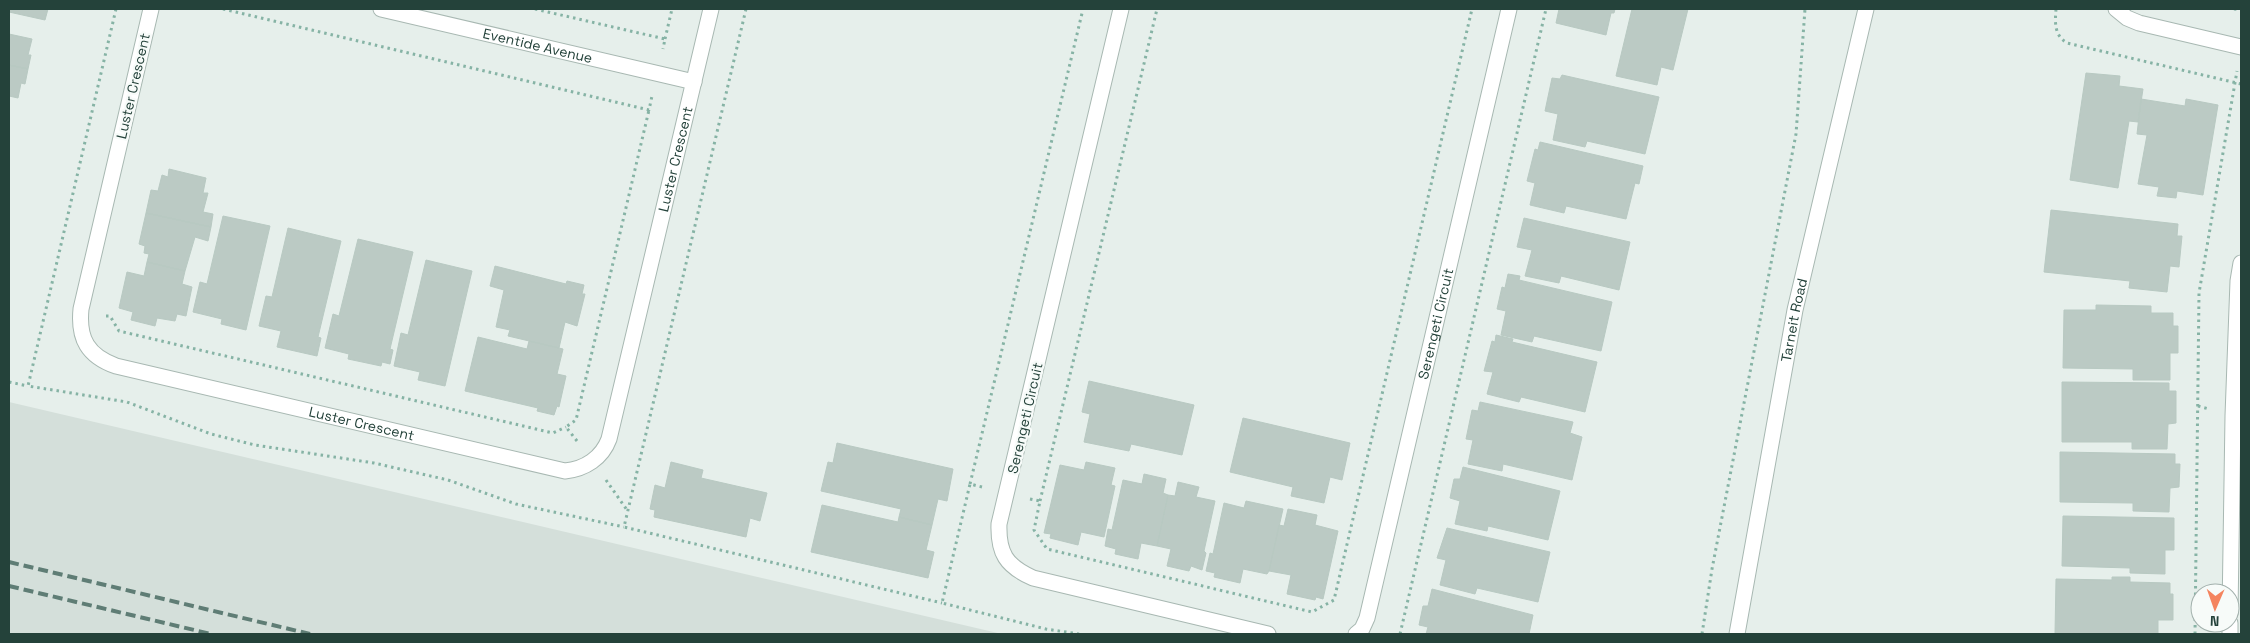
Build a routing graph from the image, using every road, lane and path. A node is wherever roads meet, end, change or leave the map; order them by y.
1 (116, 9) edge
2 (151, 9) edge
3 (381, 9) edge
4 (672, 9) edge
5 (711, 9) edge
6 (746, 9) edge
7 (1083, 9) edge
8 (1121, 9) edge
9 (1157, 9) edge
10 (1472, 9) edge
11 (1509, 9) edge
12 (1546, 9) edge
13 (1805, 9) edge
14 (1866, 9) edge
15 (2056, 9) edge
16 (2234, 9) edge
17 (2117, 10) edge
18 (2241, 10) edge
19 (665, 39) dead end
20 (2241, 47) edge
21 (694, 82) junction
22 (2235, 82) junction
23 (2241, 84) edge
24 (649, 110) dead end
25 (2241, 263) edge
26 (47, 302) junction
27 (81, 309) junction
28 (9, 382) edge
29 (28, 386) junction
30 (566, 427) junction
31 (2237, 457) edge
32 (592, 461) junction
33 (970, 484) junction
34 (1007, 493) junction
35 (1040, 501) junction
36 (628, 510) junction
37 (624, 527) junction
38 (2231, 583) edge
39 (942, 603) junction
40 (1079, 634) edge
41 (1268, 634) edge
42 (1356, 634) edge
43 (1400, 634) edge
44 (1702, 634) edge
45 (1736, 634) edge
46 (2195, 634) edge

1 - 26 path
2 - 27 street, Luster Crescent
3 - 21 street, Eventide Avenue
4 - 19 path
5 - 21 street, Luster Crescent
6 - 36 path
7 - 33 path
8 - 34 street, Serengeti Circuit
9 - 35 path
10 - 35 path
11 - 42 street, Serengeti Circuit
12 - 43 path
13 - 44 path
14 - 45 street, Tarneit Road
15 - 22 path
16 - 18 path
17 - 20 street
21 - 32 street, Luster Crescent
22 - 23 path
22 - 46 path
24 - 30 path
25 - 31 street
26 - 27 path
26 - 29 path
27 - 30 path
27 - 32 street, Luster Crescent
28 - 29 path
29 - 37 path
30 - 32 path
31 - 38 street
32 - 36 path
33 - 34 path
33 - 39 path
34 - 35 path
34 - 41 street, Serengeti Circuit
36 - 37 path
37 - 39 path
39 - 40 path

